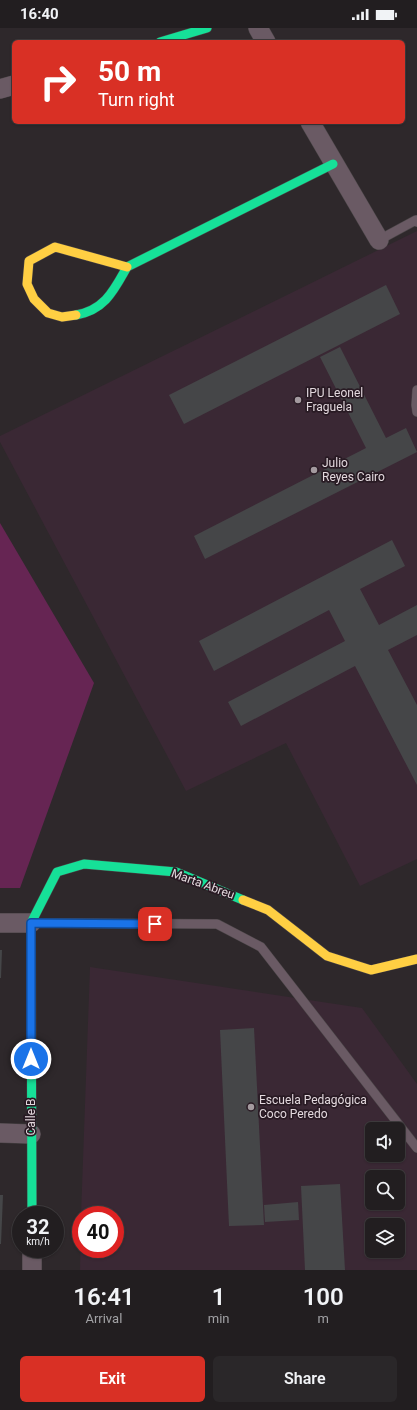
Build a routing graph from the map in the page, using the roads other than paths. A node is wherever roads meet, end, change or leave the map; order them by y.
1 (207, 28) edge
2 (258, 28) edge
3 (167, 40) edge
4 (265, 40) edge
5 (12, 86) edge
6 (0, 89) edge
7 (311, 124) edge
8 (333, 164) junction
9 (417, 222) edge
10 (379, 240) joint
11 (127, 267) junction
12 (417, 390) edge
13 (417, 412) edge
14 (0, 923) edge
15 (31, 923) junction
16 (417, 959) edge
17 (0, 1133) edge
18 (31, 1134) junction
19 (417, 1148) edge
20 (32, 1206) edge
21 (32, 1258) edge
22 (32, 1270) edge

1 - 3 street
2 - 4 street
5 - 6 street
7 - 8 street
8 - 10 street
8 - 11 street
9 - 10 lane
11 - 11 street
12 - 13 lane
14 - 15 street
15 - 16 street, Marta Abreu
15 - 18 street, Calle B
15 - 19 lane
17 - 18 street
18 - 20 street, Calle B
21 - 22 street

